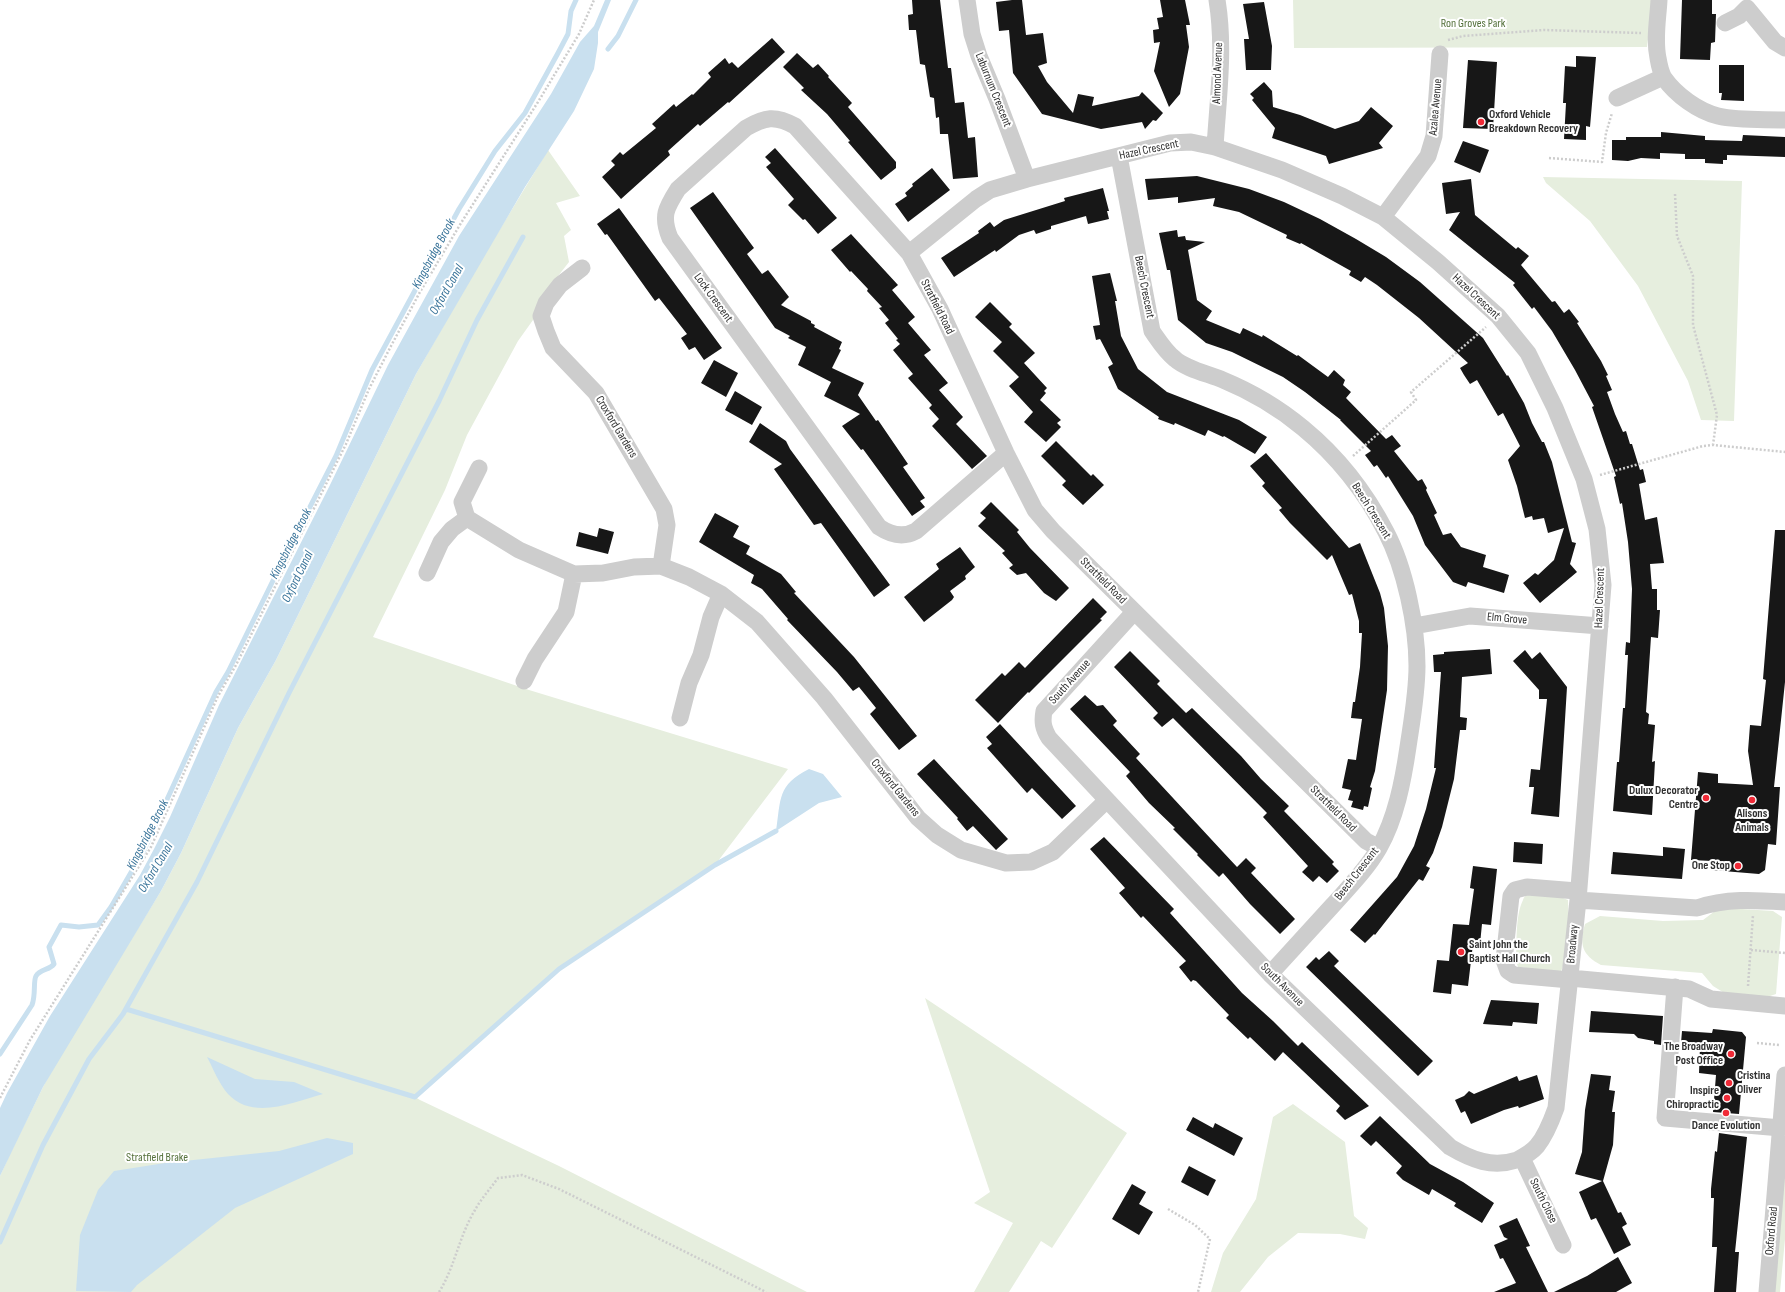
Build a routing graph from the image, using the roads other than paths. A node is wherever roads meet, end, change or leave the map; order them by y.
1 (967, 0) edge
2 (1217, 0) edge
3 (1660, 0) edge
4 (1725, 23) dead end
5 (1785, 48) edge
6 (1440, 54) road end
7 (1663, 77) junction
8 (1617, 98) road end
9 (1785, 120) edge
10 (1215, 147) junction
11 (1120, 156) junction
12 (1027, 179) junction
13 (1383, 217) junction
14 (909, 253) junction
15 (582, 268) dead end
16 (1006, 453) junction
17 (479, 468) dead end
18 (467, 518) junction
19 (661, 566) junction
20 (427, 573) dead end
21 (574, 574) junction
22 (721, 594) junction
23 (1134, 612) junction
24 (1414, 626) junction
25 (1600, 626) junction
26 (524, 681) dead end
27 (680, 718) dead end
28 (1107, 800) junction
29 (1379, 848) junction
30 (1578, 895) junction
31 (1785, 902) edge
32 (1270, 974) junction
33 (1570, 979) junction
34 (1675, 988) junction
35 (1785, 1006) edge
36 (1785, 1075) edge
37 (1781, 1128) junction
38 (1522, 1158) junction
39 (1564, 1245) dead end
40 (1767, 1292) edge

1 - 12 street, Laburnum Crescent
2 - 10 street, Almond Avenue
3 - 7 street
4 - 5 street
6 - 13 street, Azalea Avenue
7 - 8 street
7 - 9 street
10 - 11 street, Hazel Crescent
10 - 13 street, Hazel Crescent
11 - 12 street, Hazel Crescent
11 - 24 street, Beech Crescent
12 - 14 street, Hazel Crescent
13 - 25 street, Hazel Crescent
14 - 16 street, Stratfield Road
14 - 16 street, Lock Crescent
15 - 19 street, Croxford Gardens
16 - 23 street, Stratfield Road
17 - 18 street
18 - 20 street
18 - 21 street, Croxford Gardens
19 - 21 street, Croxford Gardens
19 - 22 street, Croxford Gardens
21 - 26 street
22 - 27 street
22 - 28 street, Croxford Gardens
23 - 28 street, South Avenue
23 - 29 street, Stratfield Road
24 - 25 street, Elm Grove
24 - 29 street, Beech Crescent
25 - 30 street, Hazel Crescent
28 - 32 street, South Avenue
29 - 32 street, Beech Crescent
30 - 31 street, Broadway
30 - 33 street, Broadway
30 - 33 street, Broadway
32 - 38 street, South Avenue
33 - 34 street, Broadway
33 - 38 street, South Avenue
34 - 35 street, Broadway
34 - 37 street
36 - 37 street, Oxford Road
37 - 40 street, Oxford Road
38 - 39 street, South Close

